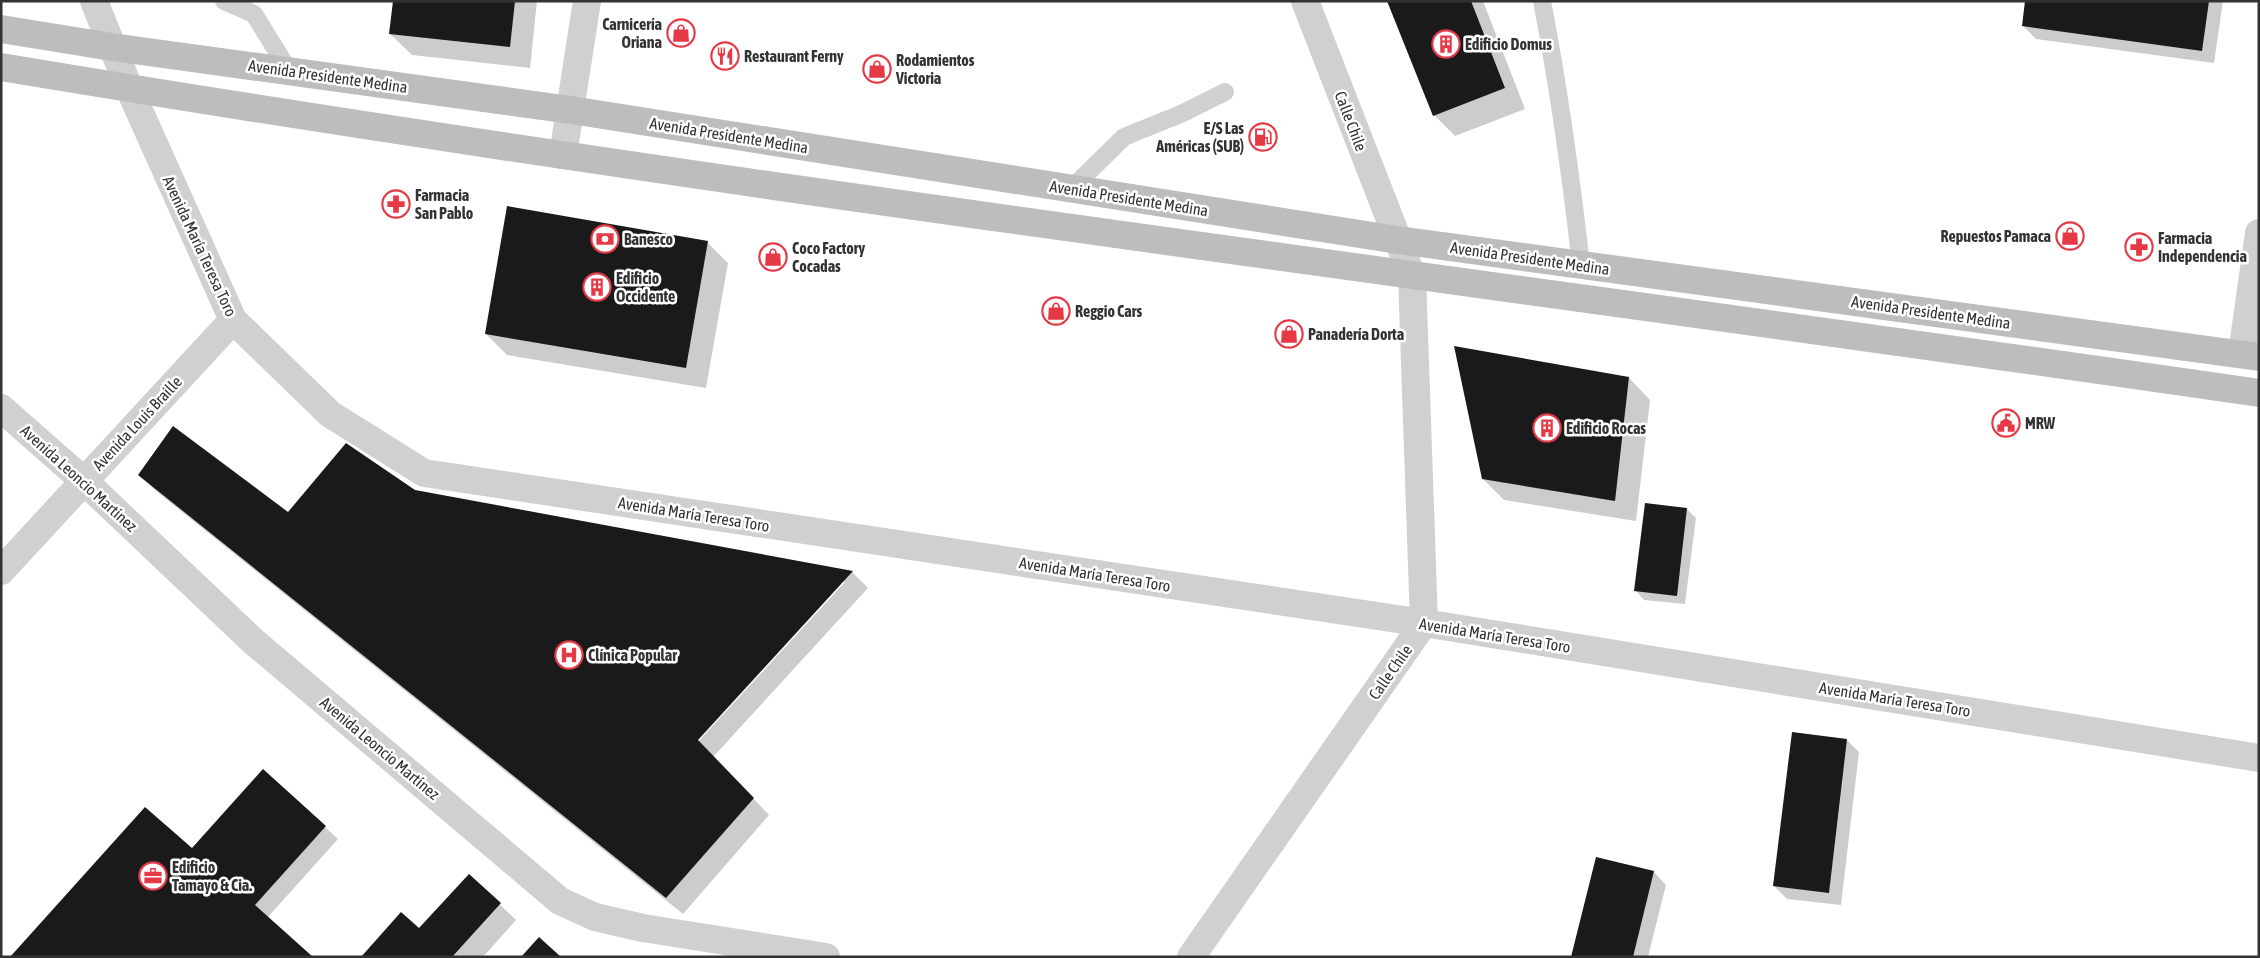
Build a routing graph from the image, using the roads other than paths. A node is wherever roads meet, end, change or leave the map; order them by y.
1 (94, 1) edge
2 (224, 1) edge
3 (587, 1) edge
4 (1305, 1) edge
5 (1542, 1) edge
6 (1, 29) edge
7 (112, 47) junction
8 (1, 67) edge
9 (289, 71) junction
10 (129, 88) junction
11 (1225, 92) dead end
12 (571, 110) junction
13 (563, 154) junction
14 (1071, 189) junction
15 (2259, 233) edge
16 (1398, 240) junction
17 (1581, 265) junction
18 (1412, 276) junction
19 (233, 320) junction
20 (2250, 355) edge
21 (2259, 393) edge
22 (1, 408) edge
23 (84, 481) junction
24 (1, 571) edge
25 (1424, 623) junction
26 (2259, 758) edge
27 (826, 957) edge
28 (1191, 957) edge

1 - 7 street, Avenida María Teresa Toro
2 - 9 lane
3 - 12 street
4 - 16 street, Calle Chile
5 - 17 lane
6 - 7 street, Avenida Presidente Medina
7 - 9 street, Avenida Presidente Medina
7 - 10 street, Avenida María Teresa Toro
8 - 10 street, Avenida Presidente Medina
9 - 12 street, Avenida Presidente Medina
10 - 13 street, Avenida Presidente Medina
10 - 19 street, Avenida María Teresa Toro
11 - 14 lane
12 - 13 street
12 - 14 street, Avenida Presidente Medina
13 - 18 street, Avenida Presidente Medina
14 - 16 street, Avenida Presidente Medina
15 - 20 street
16 - 17 street, Avenida Presidente Medina
16 - 18 street, Calle Chile
17 - 20 street, Avenida Presidente Medina
18 - 21 street, Avenida Presidente Medina
18 - 25 street
19 - 23 street, Avenida Louis Braille
19 - 25 street, Avenida María Teresa Toro
22 - 23 street, Avenida Leoncio Martínez
23 - 24 street, Avenida Louis Braille
23 - 27 street, Avenida Leoncio Martínez
25 - 26 street, Avenida María Teresa Toro
25 - 28 street, Calle Chile

